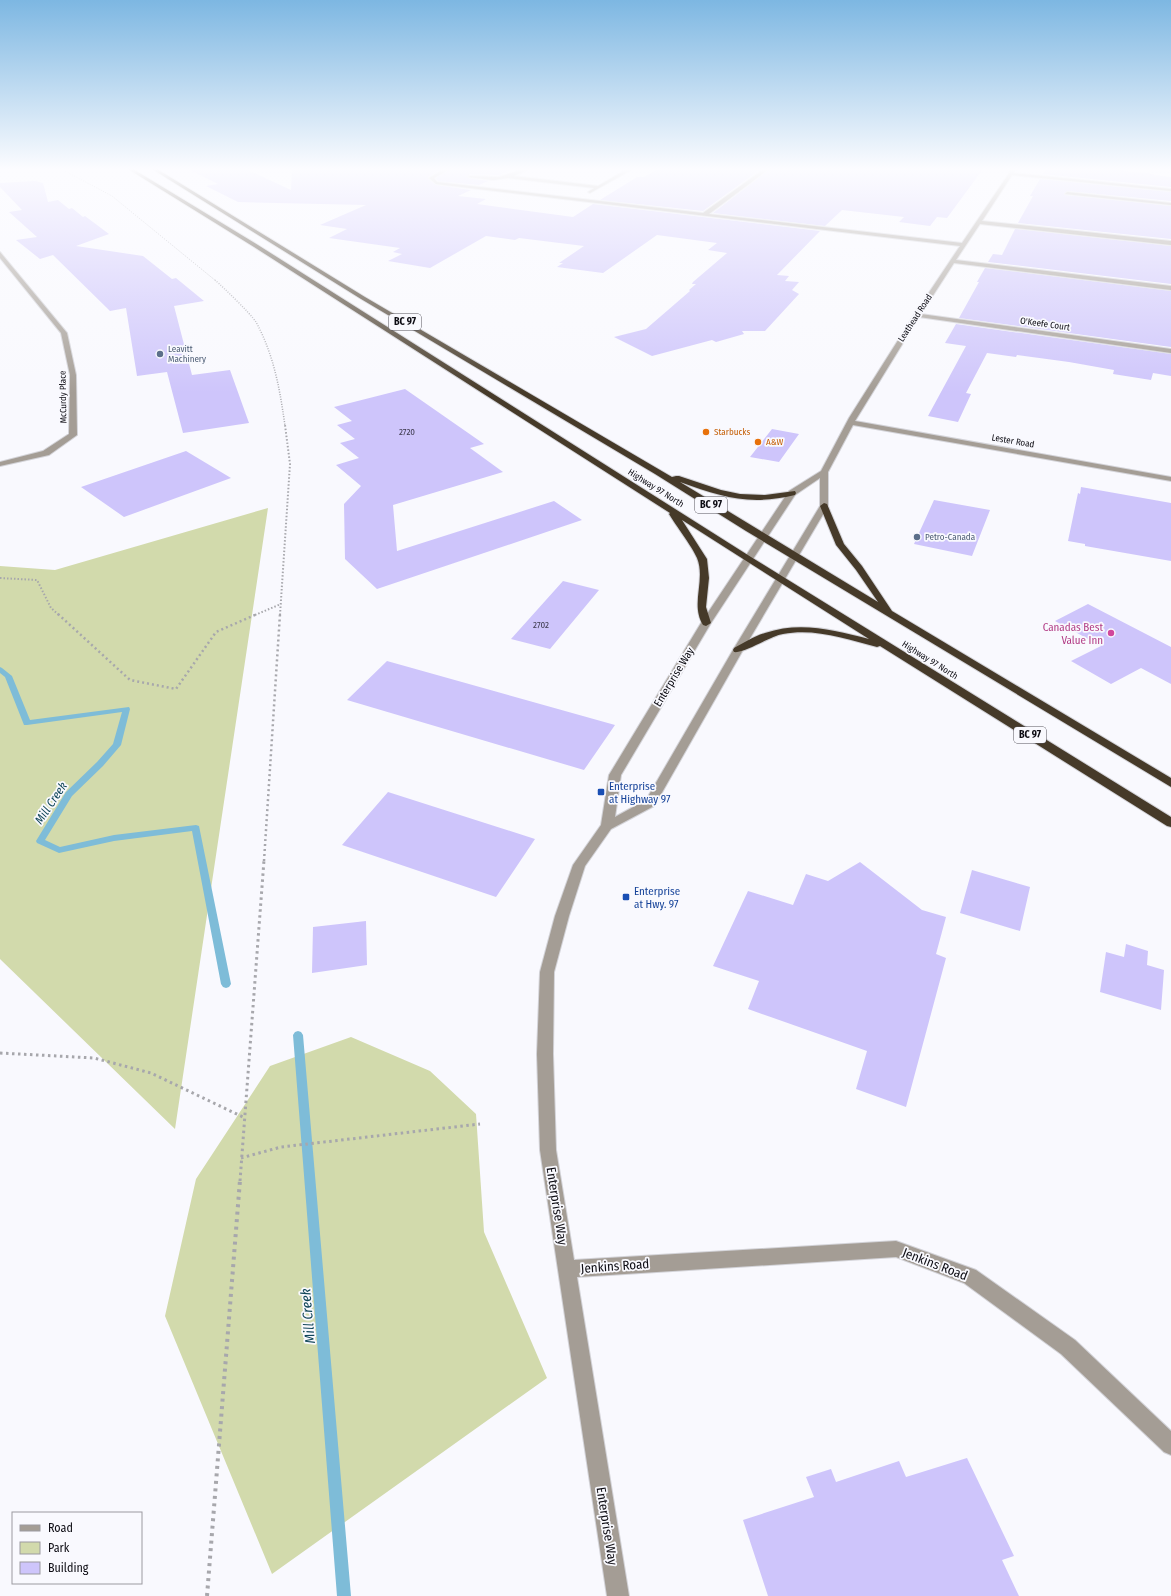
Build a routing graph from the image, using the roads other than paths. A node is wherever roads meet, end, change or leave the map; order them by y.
1 (252, 243) edge
2 (275, 243) edge
3 (951, 243) edge
4 (964, 245) joint
5 (0, 254) edge
6 (953, 261) junction
7 (1171, 288) edge
8 (917, 315) junction
9 (1171, 351) edge
10 (851, 422) junction
11 (0, 464) edge
12 (658, 472) junction
13 (824, 472) junction
14 (1171, 480) edge
15 (792, 493) junction
16 (824, 506) junction
17 (670, 510) junction
18 (764, 538) junction
19 (794, 556) junction
20 (748, 560) junction
21 (780, 579) junction
22 (891, 614) junction
23 (706, 623) junction
24 (889, 647) junction
25 (738, 650) junction
26 (1171, 783) edge
27 (1171, 823) edge
28 (607, 826) junction
29 (567, 1269) junction
30 (1171, 1445) edge
31 (618, 1596) edge

1 - 17 highway, Highway 97 North / BC 97
2 - 12 highway, Highway 97 North / BC 97
3 - 4 street
4 - 6 street, Leathead Road
5 - 11 street, McCurdy Place
6 - 7 street
6 - 8 street, Leathead Road
8 - 9 street, O'Keefe Court
8 - 10 street, Leathead Road
10 - 13 street, Leathead Road
10 - 14 street, Lester Road
12 - 15 highway
12 - 18 highway, Highway 97 North / BC 97
13 - 15 street, Leathead Road
13 - 16 street, Leathead Road
15 - 18 street, Leathead Road
16 - 19 street
16 - 22 highway
17 - 20 highway, Highway 97 North / BC 97
17 - 23 highway
18 - 19 highway, Highway 97 North / BC 97
18 - 20 street, Enterprise Way
19 - 21 street
19 - 22 highway, Highway 97 North / BC 97
20 - 21 highway, Highway 97 North / BC 97
20 - 23 street, Enterprise Way
21 - 24 highway, Highway 97 North / BC 97
21 - 25 street, Enterprise Way
22 - 26 highway, Highway 97 North / BC 97
23 - 28 street, Enterprise Way
24 - 25 highway
24 - 27 highway, Highway 97 North / BC 97
25 - 28 street, Enterprise Way
28 - 29 street, Enterprise Way
29 - 30 street, Jenkins Road
29 - 31 street, Enterprise Way

